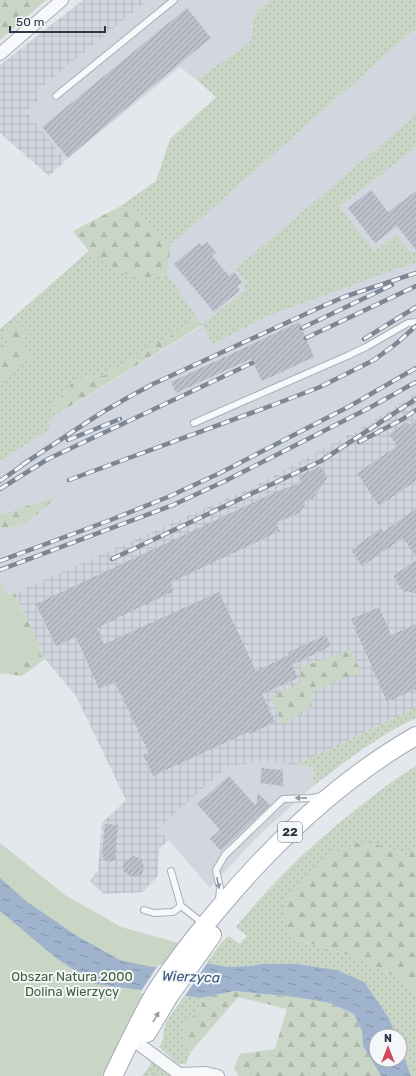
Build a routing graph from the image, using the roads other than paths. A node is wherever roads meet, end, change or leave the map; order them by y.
1 (62, 0) edge
2 (174, 0) edge
3 (0, 54) edge
4 (56, 96) dead end
5 (416, 322) edge
6 (194, 423) dead end
7 (416, 736) edge
8 (416, 750) edge
9 (339, 790) junction
10 (171, 871) dead end
11 (181, 906) junction
12 (219, 907) junction
13 (144, 910) dead end
14 (205, 925) junction
15 (192, 951) junction
16 (161, 996) junction
17 (140, 1045) junction
18 (181, 1075) edge
19 (113, 1076) edge
20 (125, 1076) edge
21 (218, 1076) edge

1 - 3 street
2 - 4 lane
5 - 6 lane
7 - 9 main road, 22
8 - 15 main road, 22
9 - 12 main road, 22
9 -> 12 lane
10 - 11 lane
11 - 13 lane
11 - 14 lane
12 - 14 main road, 22
14 - 15 main road, 22
15 - 16 main road, 22
17 -> 16 main road, 22
16 - 19 main road, 22
17 - 18 street
17 - 20 main road, 22
18 - 21 street

